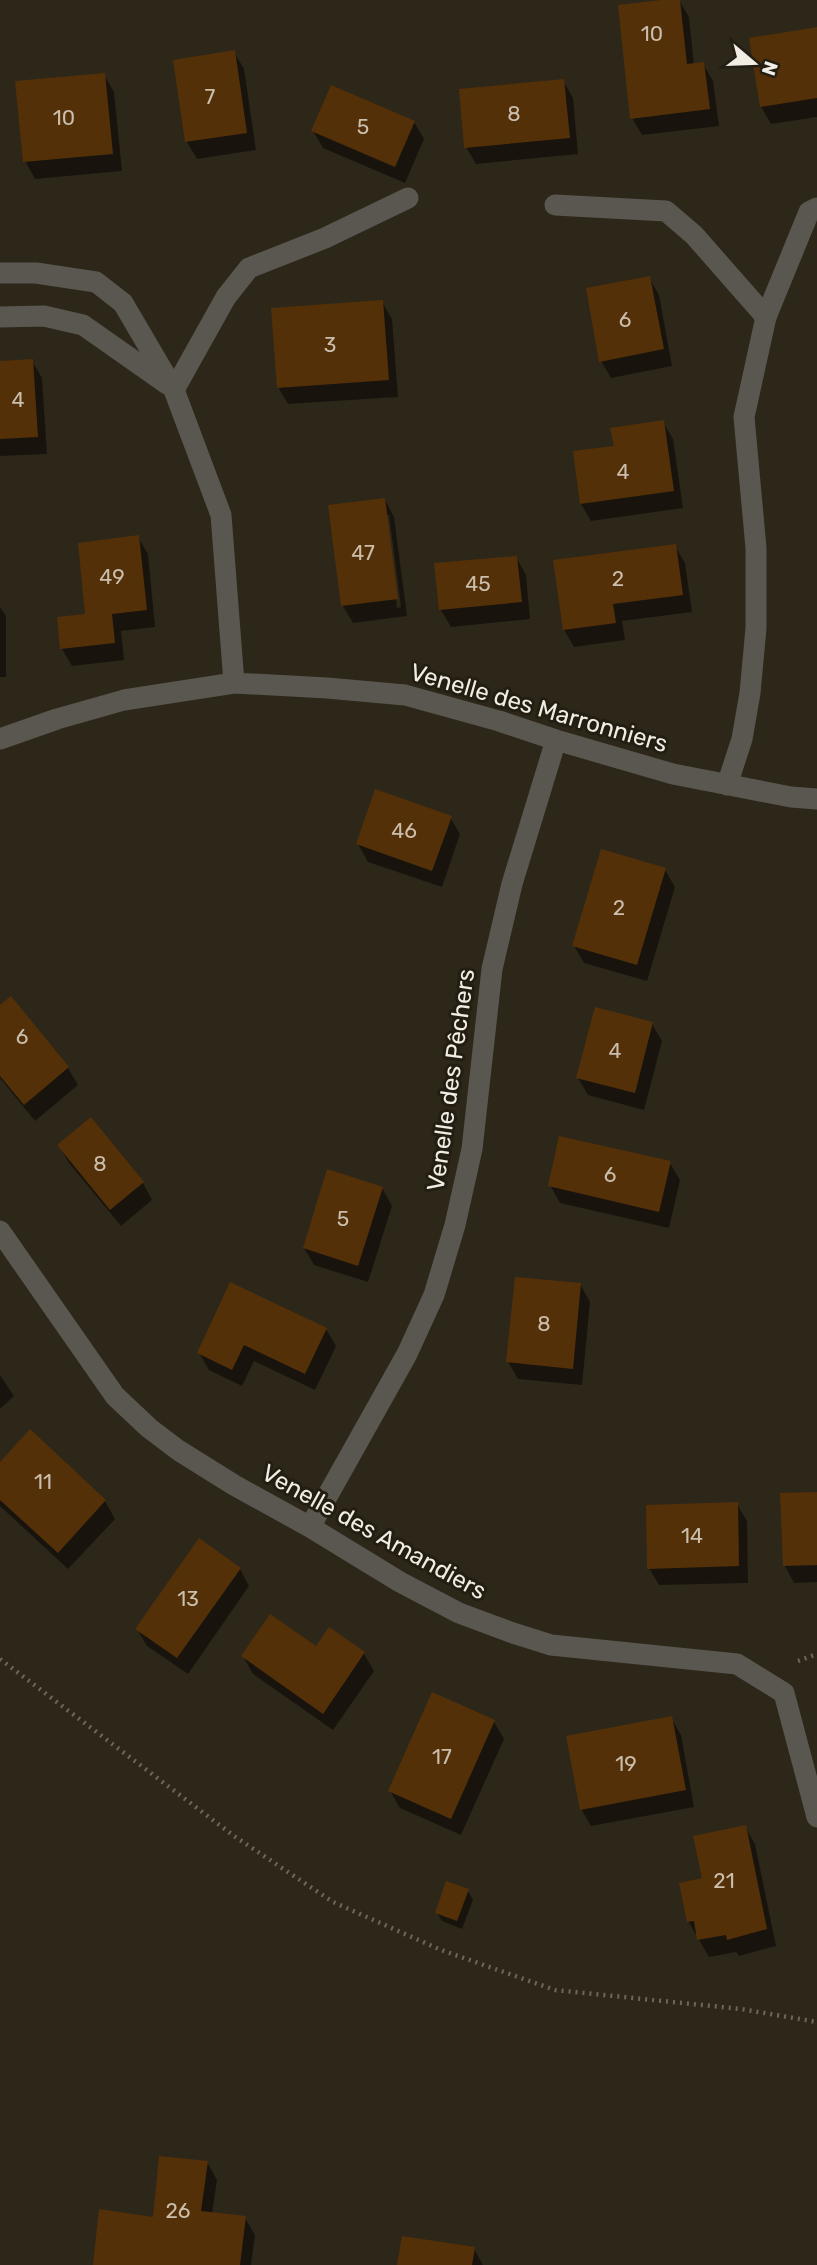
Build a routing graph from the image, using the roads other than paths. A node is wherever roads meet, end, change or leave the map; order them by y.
1 (408, 198) dead end
2 (555, 205) dead end
3 (817, 208) edge
4 (0, 273) edge
5 (0, 317) edge
6 (766, 317) junction
7 (174, 390) junction
8 (234, 683) junction
9 (0, 739) edge
10 (556, 740) junction
11 (727, 785) junction
12 (817, 799) edge
13 (0, 1231) edge
14 (310, 1527) junction
15 (817, 1817) edge

1 - 7 street
2 - 6 street
3 - 6 street
4 - 7 street
5 - 7 street
6 - 11 street
7 - 8 street
8 - 9 street, Venelle des Marronniers
8 - 10 street, Venelle des Marronniers
10 - 11 street, Venelle des Marronniers
10 - 14 street, Venelle des Pêchers
11 - 12 street, Venelle des Marronniers
13 - 14 street, Venelle des Amandiers
14 - 15 street, Venelle des Amandiers

